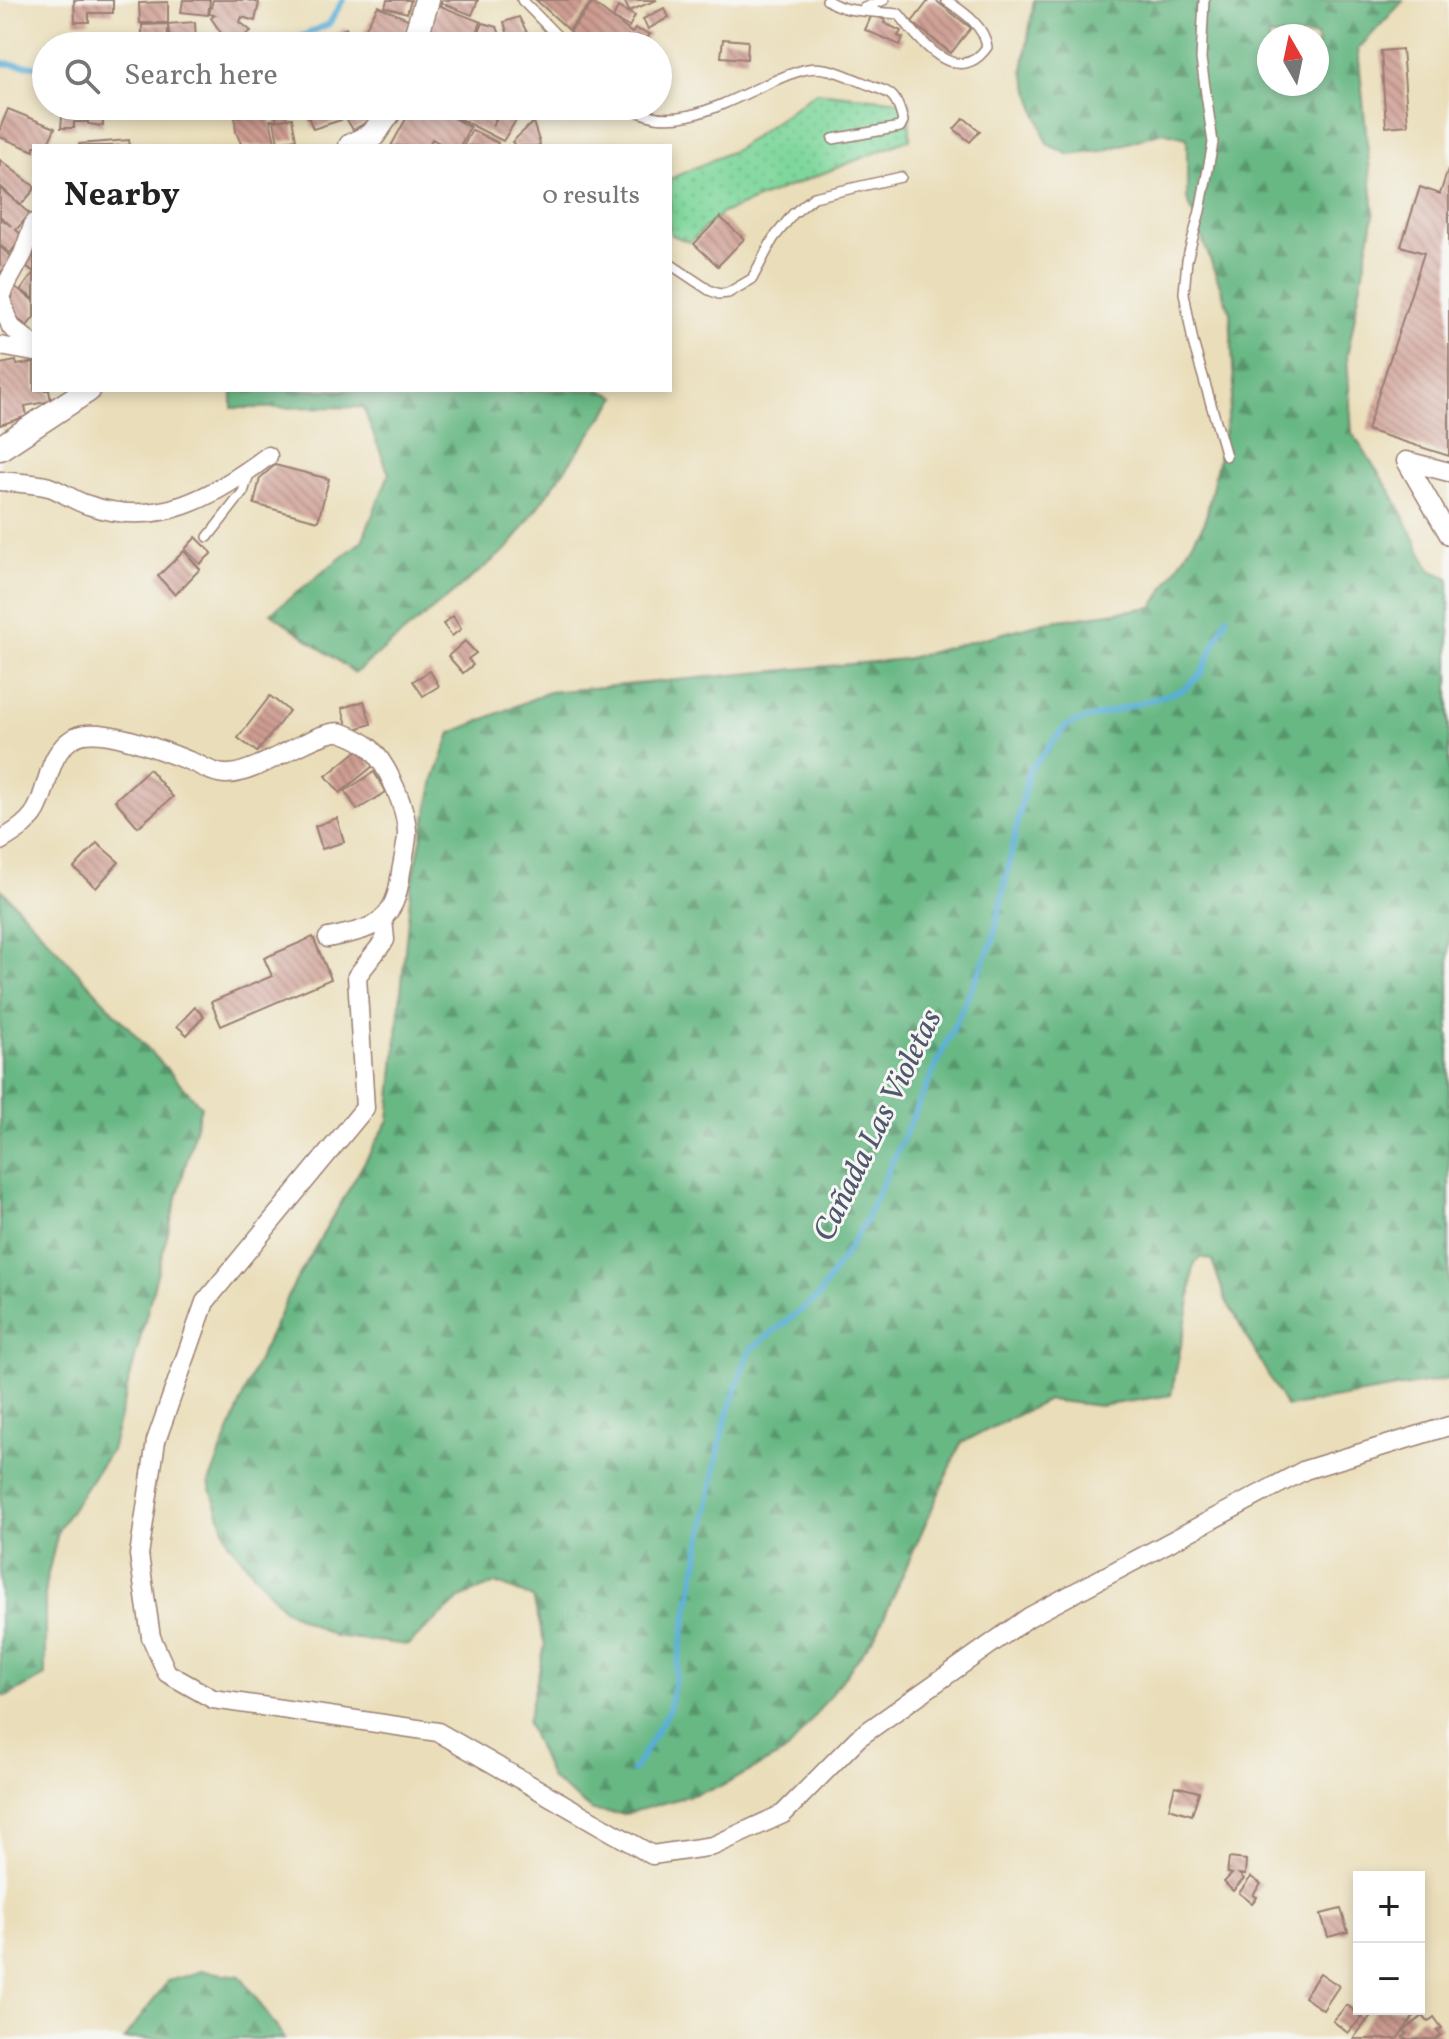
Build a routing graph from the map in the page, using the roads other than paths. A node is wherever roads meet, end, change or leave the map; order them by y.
1 (427, 0) edge
2 (522, 0) edge
3 (827, 0) edge
4 (884, 0) edge
5 (946, 0) edge
6 (1204, 0) edge
7 (860, 9) junction
8 (417, 32) edge
9 (553, 32) edge
10 (672, 118) edge
11 (383, 120) edge
12 (833, 139) dead end
13 (355, 144) edge
14 (901, 177) dead end
15 (32, 229) edge
16 (672, 265) edge
17 (0, 297) edge
18 (32, 343) edge
19 (0, 346) edge
20 (32, 352) edge
21 (85, 392) edge
22 (0, 448) edge
23 (268, 456) dead end
24 (1226, 456) dead end
25 (250, 470) junction
26 (1449, 472) edge
27 (0, 481) edge
28 (1449, 535) edge
29 (208, 537) dead end
30 (0, 841) edge
31 (383, 919) junction
32 (328, 938) dead end
33 (1449, 1426) edge

1 - 8 street
2 - 9 lane
3 - 7 lane
4 - 7 lane
5 - 7 lane
6 - 24 lane
10 - 12 lane
11 - 13 street
14 - 16 lane
15 - 17 street
17 - 18 street
19 - 20 street
21 - 22 street
23 - 25 street
25 - 27 street
25 - 29 lane
26 - 28 street
30 - 31 street
31 - 32 street
31 - 33 street

